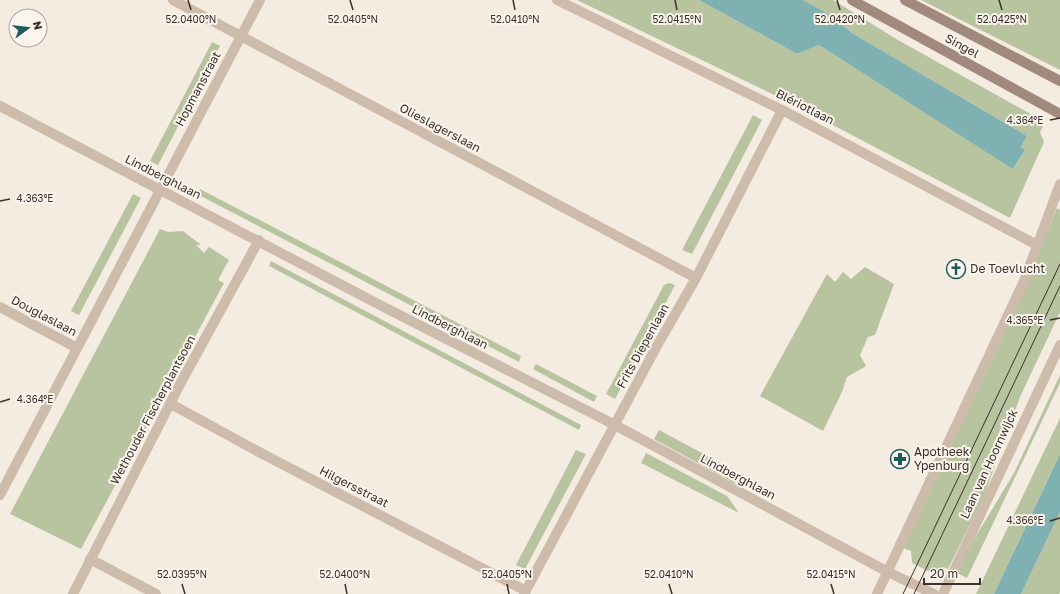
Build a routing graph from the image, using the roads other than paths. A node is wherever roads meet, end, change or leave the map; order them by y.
1 (173, 0) edge
2 (260, 0) edge
3 (557, 0) edge
4 (852, 0) edge
5 (905, 0) edge
6 (240, 35) junction
7 (1060, 81) edge
8 (0, 106) edge
9 (782, 110) junction
10 (1060, 114) edge
11 (1060, 184) edge
12 (159, 190) junction
13 (259, 240) junction
14 (1037, 245) junction
15 (696, 278) junction
16 (0, 307) edge
17 (1060, 345) edge
18 (77, 348) junction
19 (171, 404) junction
20 (615, 425) junction
21 (0, 495) edge
22 (90, 559) junction
23 (888, 572) junction
24 (525, 592) edge
25 (73, 594) edge
26 (156, 594) edge
27 (877, 594) edge
28 (934, 594) edge
29 (943, 594) edge

1 - 6 street, Olieslagerslaan
2 - 6 street, Hopmanstraat
3 - 9 street, Blériotlaan
4 - 10 main road, Singel
5 - 7 main road, Singel
6 - 12 street, Hopmanstraat
6 - 15 street, Olieslagerslaan
8 - 12 street, Lindberghlaan
9 - 14 street, Blériotlaan
9 - 15 street, Frits Diepenlaan
11 - 14 street
12 - 13 street, Lindberghlaan
12 - 18 street
13 - 19 street, Wethouder Fischerplantsoen
13 - 20 street, Lindberghlaan
14 - 23 street
15 - 20 street, Frits Diepenlaan
16 - 18 street, Douglaslaan
17 - 29 street, Laan van Hoornwijck
18 - 21 street
19 - 22 street, Wethouder Fischerplantsoen
19 - 24 street, Hilgersstraat
20 - 23 street, Lindberghlaan
20 - 24 street, Frits Diepenlaan
22 - 25 street, Wethouder Fischerplantsoen
22 - 26 street
23 - 27 street
23 - 28 street, Lindberghlaan

